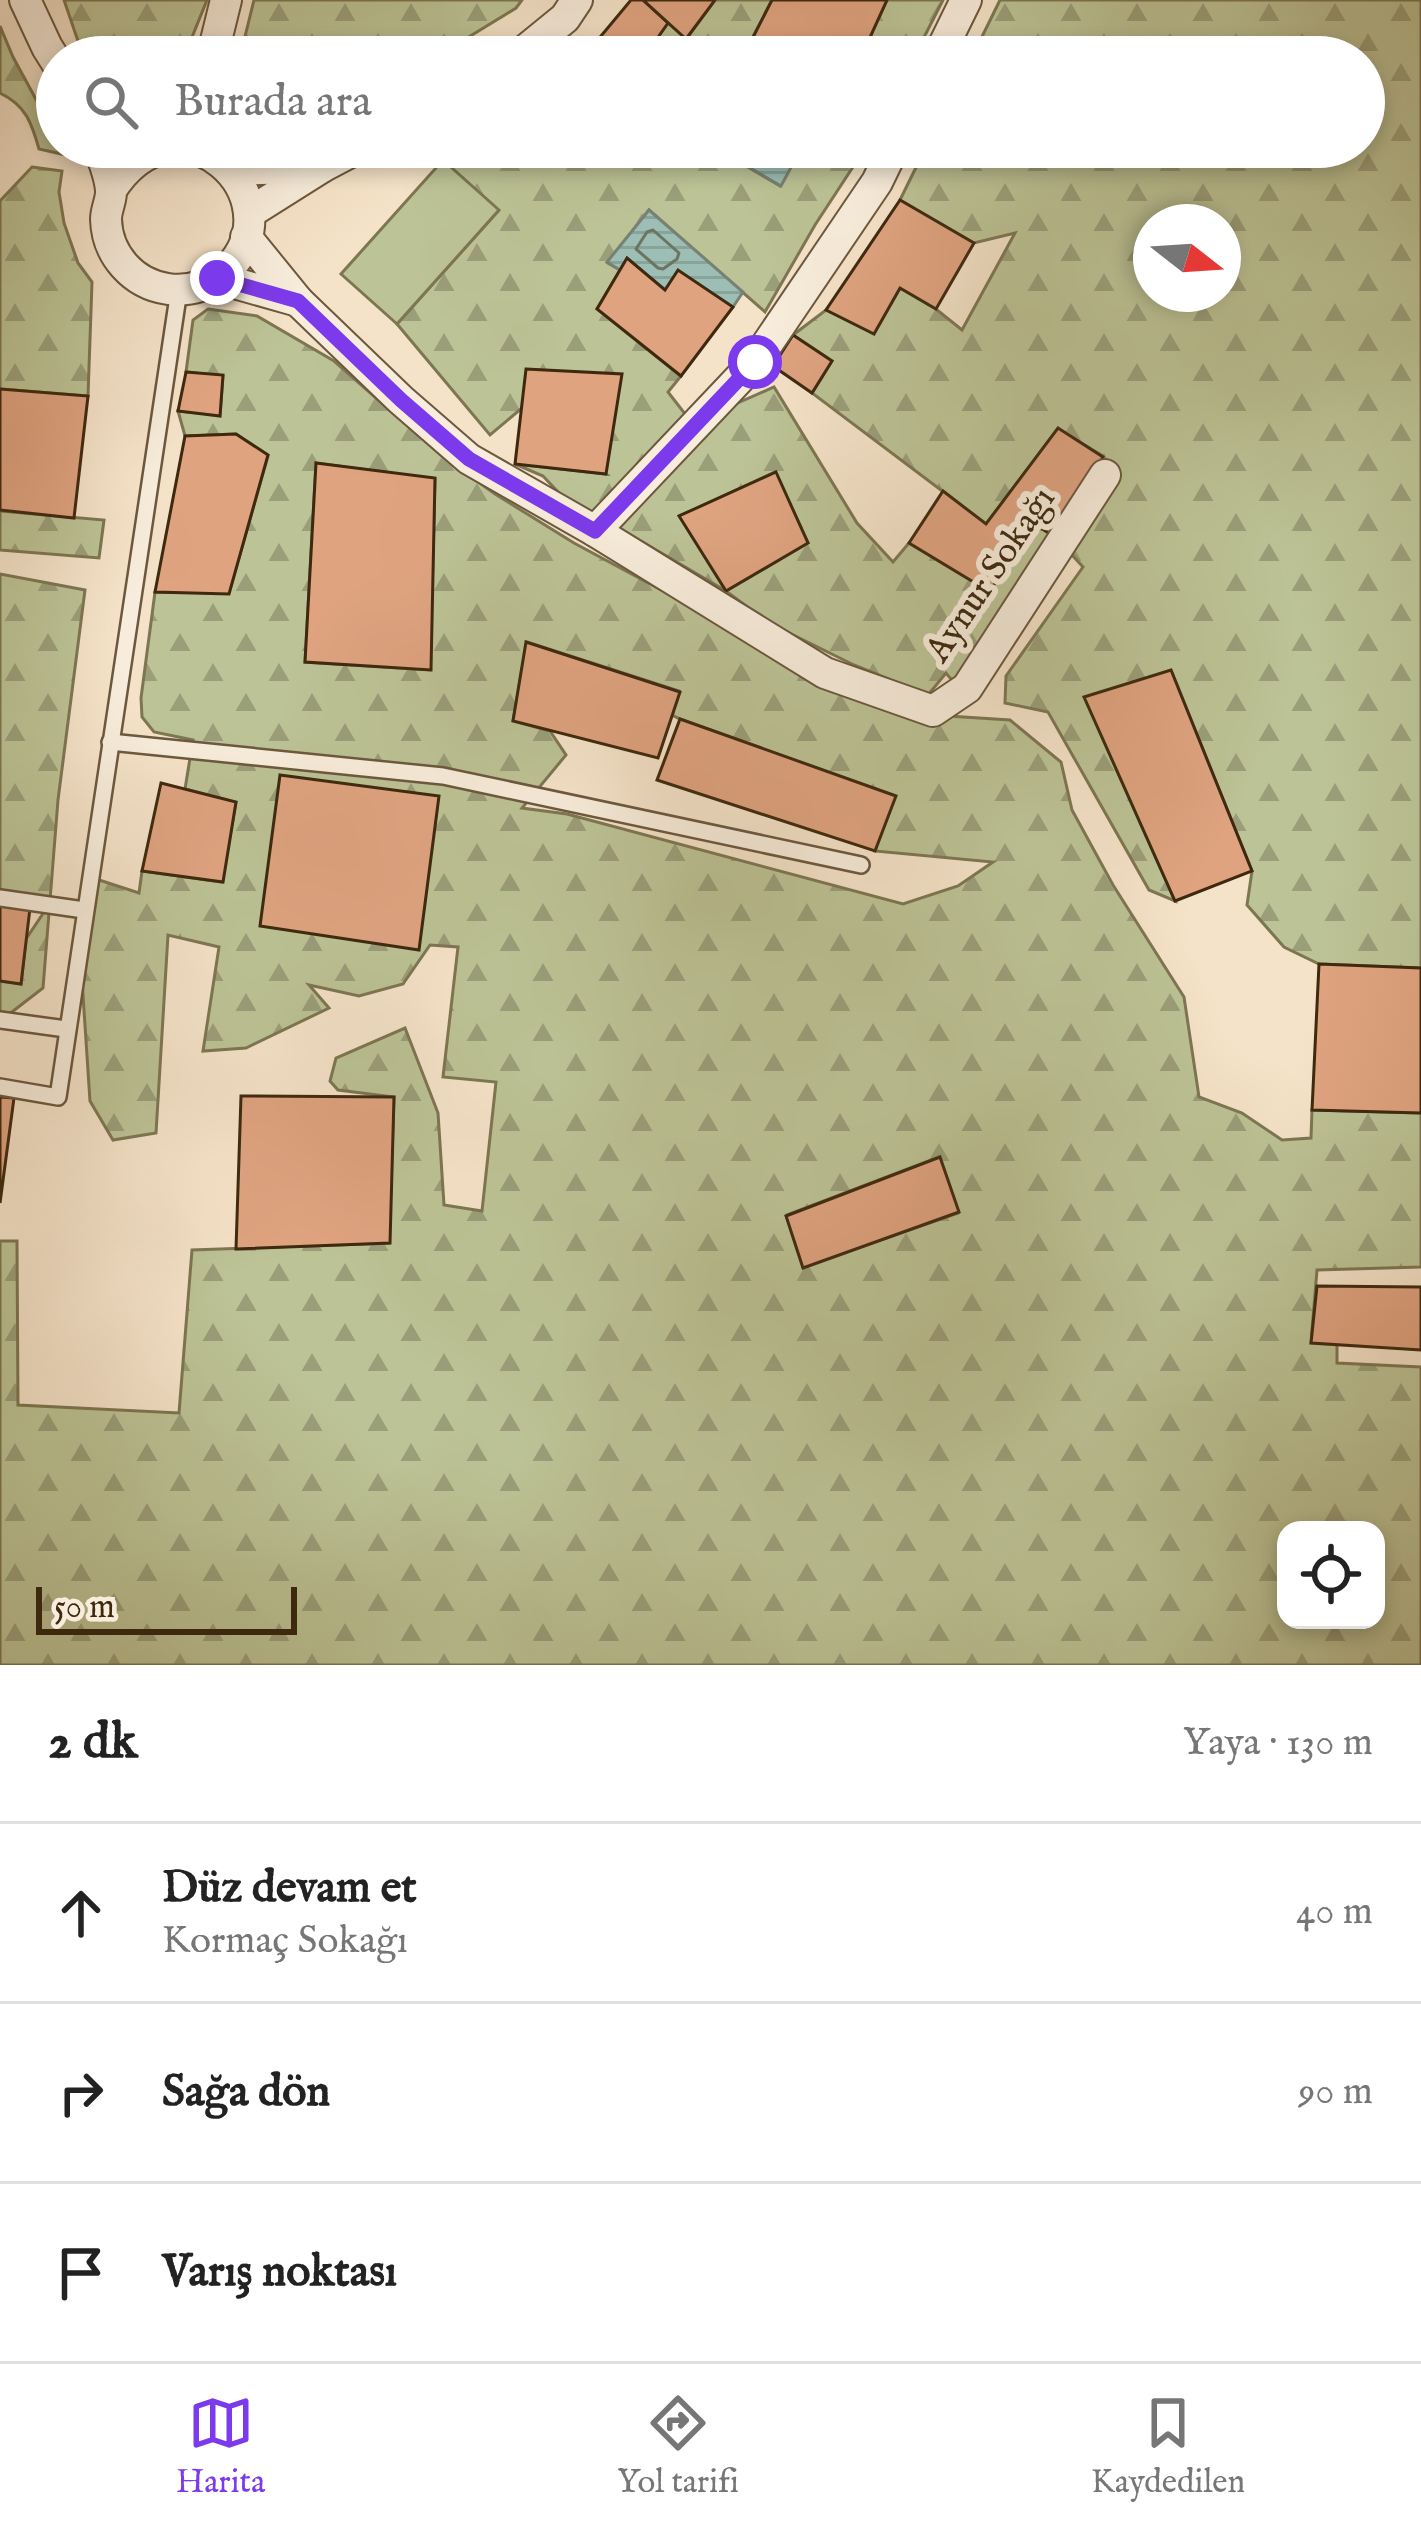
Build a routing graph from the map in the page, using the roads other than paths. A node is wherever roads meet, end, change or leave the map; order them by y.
1 (25, 0) edge
2 (226, 0) edge
3 (577, 0) edge
4 (966, 0) edge
5 (41, 36) edge
6 (217, 36) edge
7 (542, 36) edge
8 (948, 36) edge
9 (105, 168) edge
10 (125, 168) edge
11 (228, 168) edge
12 (276, 168) edge
13 (319, 168) edge
14 (884, 168) edge
15 (230, 170) junction
16 (111, 190) junction
17 (248, 225) junction
18 (217, 278) junction
19 (179, 290) junction
20 (298, 301) junction
21 (1105, 475) dead end
22 (595, 531) junction
23 (110, 742) junction
24 (861, 865) dead end
25 (0, 898) edge
26 (84, 910) junction
27 (0, 1020) edge
28 (66, 1030) junction
29 (0, 1087) edge

1 - 5 street
2 - 6 street
3 - 7 street
4 - 8 street
9 - 16 street
10 - 16 street
11 - 15 street
12 - 15 street
13 - 17 street
14 - 22 street
15 - 17 street
16 - 19 street
17 - 18 street
17 - 20 street
18 - 19 street
18 - 20 street
19 - 23 lane
20 - 22 street
21 - 22 street, Aynur Sokağı
23 - 24 lane
23 - 26 lane
25 - 26 lane
26 - 28 lane
27 - 28 lane
28 - 29 lane

